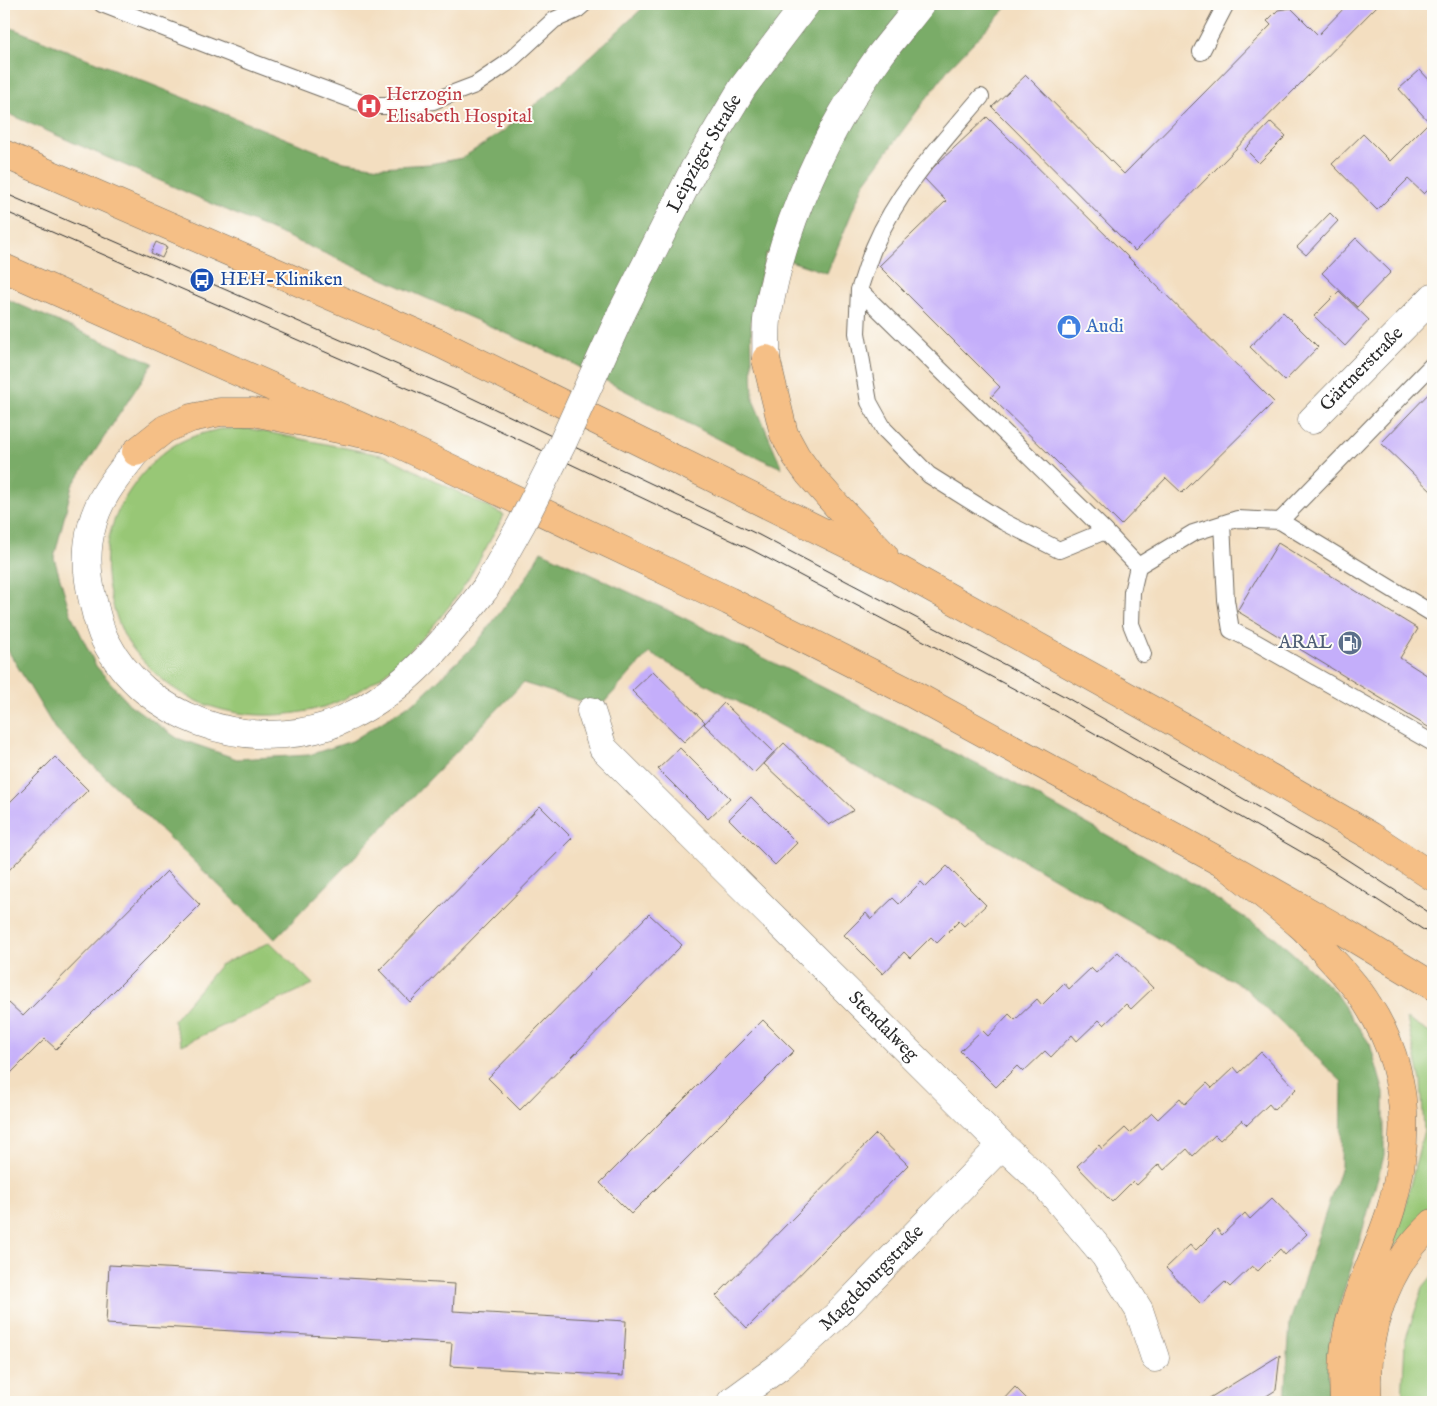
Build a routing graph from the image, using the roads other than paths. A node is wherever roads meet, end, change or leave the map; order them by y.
1 (102, 4) edge
2 (584, 4) edge
3 (806, 4) edge
4 (921, 4) edge
5 (1226, 4) edge
6 (1201, 52) dead end
7 (981, 97) dead end
8 (4, 154) edge
9 (4, 268) edge
10 (859, 290) junction
11 (1433, 297) edge
12 (766, 359) joint
13 (1433, 364) edge
14 (1312, 420) dead end
15 (389, 439) junction
16 (136, 452) joint
17 (1280, 521) junction
18 (1222, 524) junction
19 (1105, 531) junction
20 (1138, 566) junction
21 (898, 569) junction
22 (1433, 614) edge
23 (1143, 654) dead end
24 (591, 711) dead end
25 (1433, 743) edge
26 (1226, 865) junction
27 (1433, 877) edge
28 (1433, 986) edge
29 (1002, 1145) junction
30 (1433, 1223) edge
31 (1155, 1358) dead end
32 (731, 1402) edge
33 (1344, 1402) edge
34 (1368, 1402) edge

1 - 2 lane
3 - 16 street, Leipziger Straße, bridge
4 - 12 street
5 - 6 lane
7 - 10 lane
8 - 21 highway
9 - 15 highway
10 - 19 lane
10 - 19 lane
11 - 14 street, Gärtnerstraße
12 - 21 highway
13 - 17 lane
15 - 16 highway
15 - 26 highway
17 - 18 lane
17 - 22 lane
18 - 20 lane
18 - 25 lane
19 - 20 lane
20 - 23 lane
21 - 27 highway
24 - 29 street, Stendalweg
26 - 28 highway
26 - 33 highway
29 - 31 street, Stendalweg
29 - 32 street, Magdeburgstraße
30 - 34 highway

